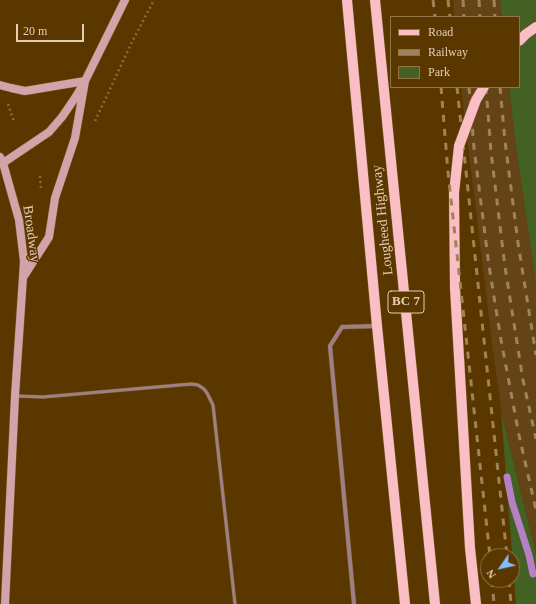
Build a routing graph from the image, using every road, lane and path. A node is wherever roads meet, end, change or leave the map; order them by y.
1 (124, 0) edge
2 (154, 0) edge
3 (347, 0) edge
4 (376, 0) edge
5 (536, 27) edge
6 (520, 41) edge
7 (85, 81) junction
8 (0, 85) edge
9 (483, 88) edge
10 (8, 103) dead end
11 (14, 122) dead end
12 (94, 124) dead end
13 (1, 160) edge
14 (40, 176) dead end
15 (41, 194) dead end
16 (23, 277) junction
17 (377, 326) junction
18 (15, 396) junction
19 (5, 604) edge
20 (235, 604) edge
21 (354, 604) edge
22 (405, 604) edge
23 (435, 604) edge
24 (476, 604) edge

1 - 7 street
2 - 12 path
3 - 17 main road, Lougheed Highway / BC 7
4 - 23 main road, Lougheed Highway / BC 7
5 - 6 main road
7 - 8 street
7 - 13 street
7 - 16 street
9 - 24 main road, bridge
10 - 11 path
13 - 16 street, Broadway
14 - 15 path
16 - 18 street, Broadway
17 - 21 street
17 - 22 main road, Lougheed Highway / BC 7
18 - 19 street, Broadway
18 - 20 lane

